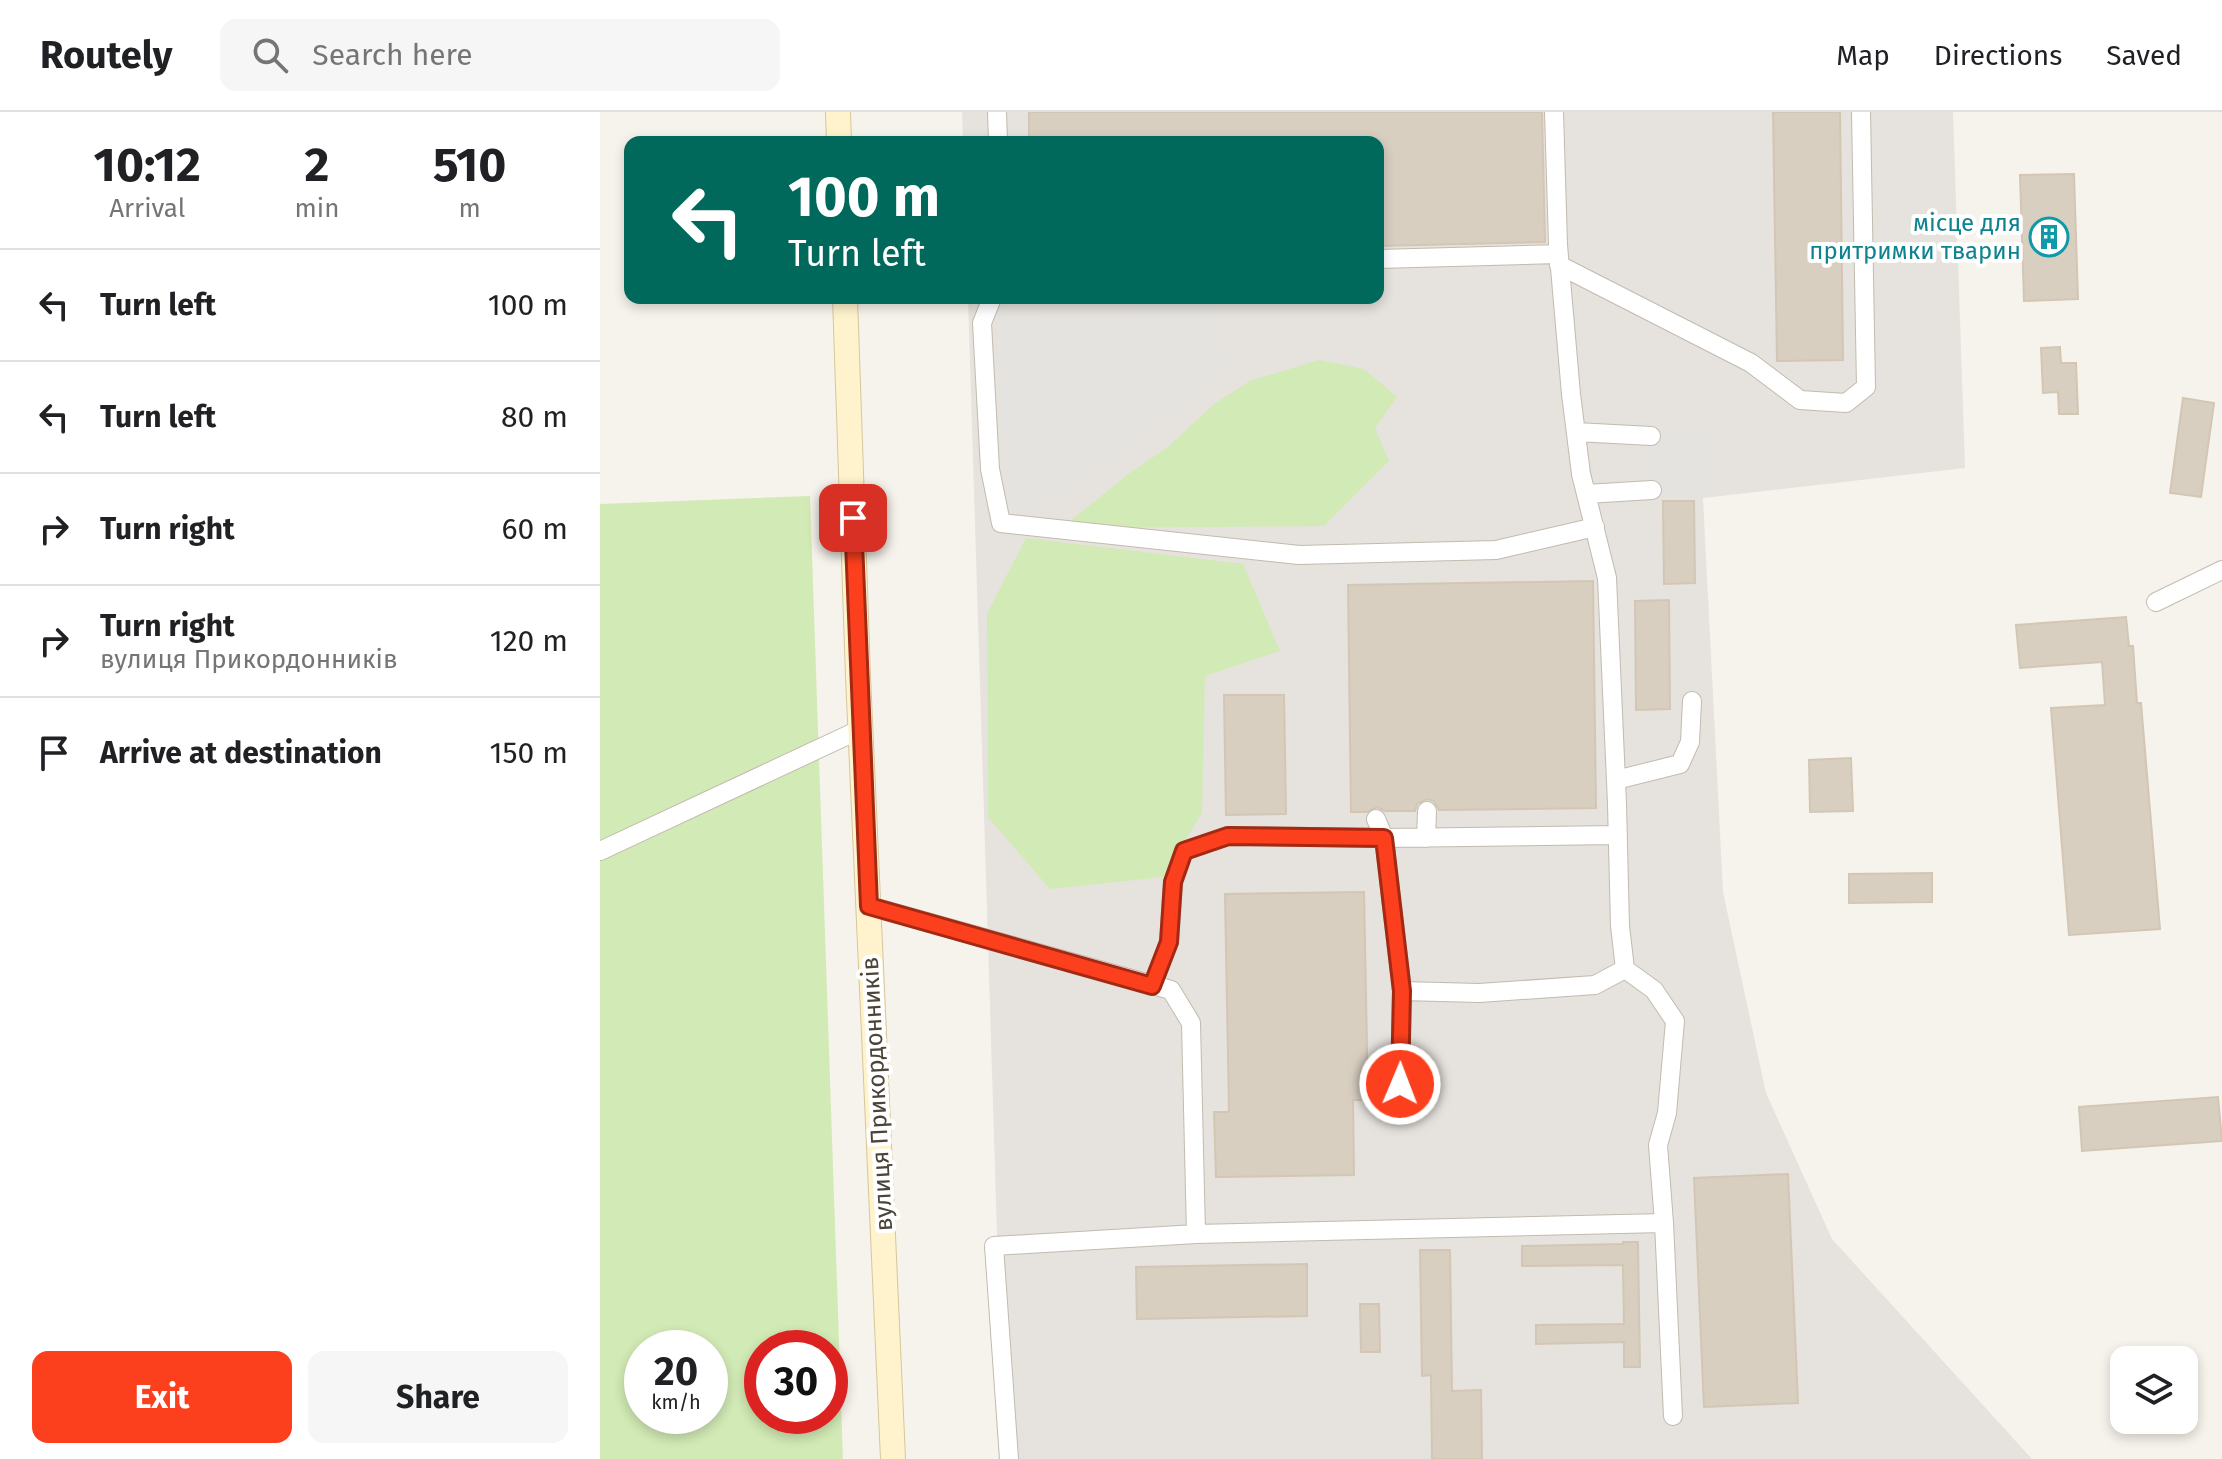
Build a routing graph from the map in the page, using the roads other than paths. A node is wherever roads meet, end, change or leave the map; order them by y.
1 (838, 112) edge
2 (997, 112) edge
3 (1554, 112) edge
4 (1861, 112) edge
5 (839, 136) edge
6 (998, 136) edge
7 (1384, 259) edge
8 (1559, 259) junction
9 (845, 304) edge
10 (990, 304) edge
11 (1576, 432) junction
12 (1651, 436) dead end
13 (1652, 490) dead end
14 (1586, 494) junction
15 (1595, 527) junction
16 (2222, 570) edge
17 (2156, 602) dead end
18 (1692, 701) dead end
19 (861, 729) junction
20 (1616, 780) junction
21 (1427, 811) dead end
22 (1376, 819) dead end
23 (1618, 835) junction
24 (1384, 838) junction
25 (1426, 838) junction
26 (600, 851) edge
27 (869, 906) junction
28 (1625, 969) junction
29 (1152, 986) junction
30 (1402, 991) junction
31 (1400, 1084) dead end
32 (1664, 1223) junction
33 (1196, 1234) junction
34 (1673, 1416) dead end
35 (893, 1459) edge
36 (1009, 1459) edge

1 - 5 street
2 - 6 street
3 - 8 street
4 - 8 street
7 - 8 street
8 - 11 street
9 - 19 street, вулиця Прикордонників
10 - 15 street
11 - 12 street
11 - 14 street
13 - 14 street
14 - 15 street
15 - 20 street
16 - 17 street
18 - 20 street
19 - 26 street
19 - 27 street, вулиця Прикордонників
20 - 23 street
21 - 25 street
22 - 24 street
23 - 25 street
23 - 28 street
24 - 25 street
24 - 29 street
24 - 30 street
27 - 29 street
27 - 35 street, вулиця Прикордонників
28 - 30 street
28 - 32 street
29 - 33 street
30 - 31 street
32 - 33 street
32 - 34 street
33 - 36 street

